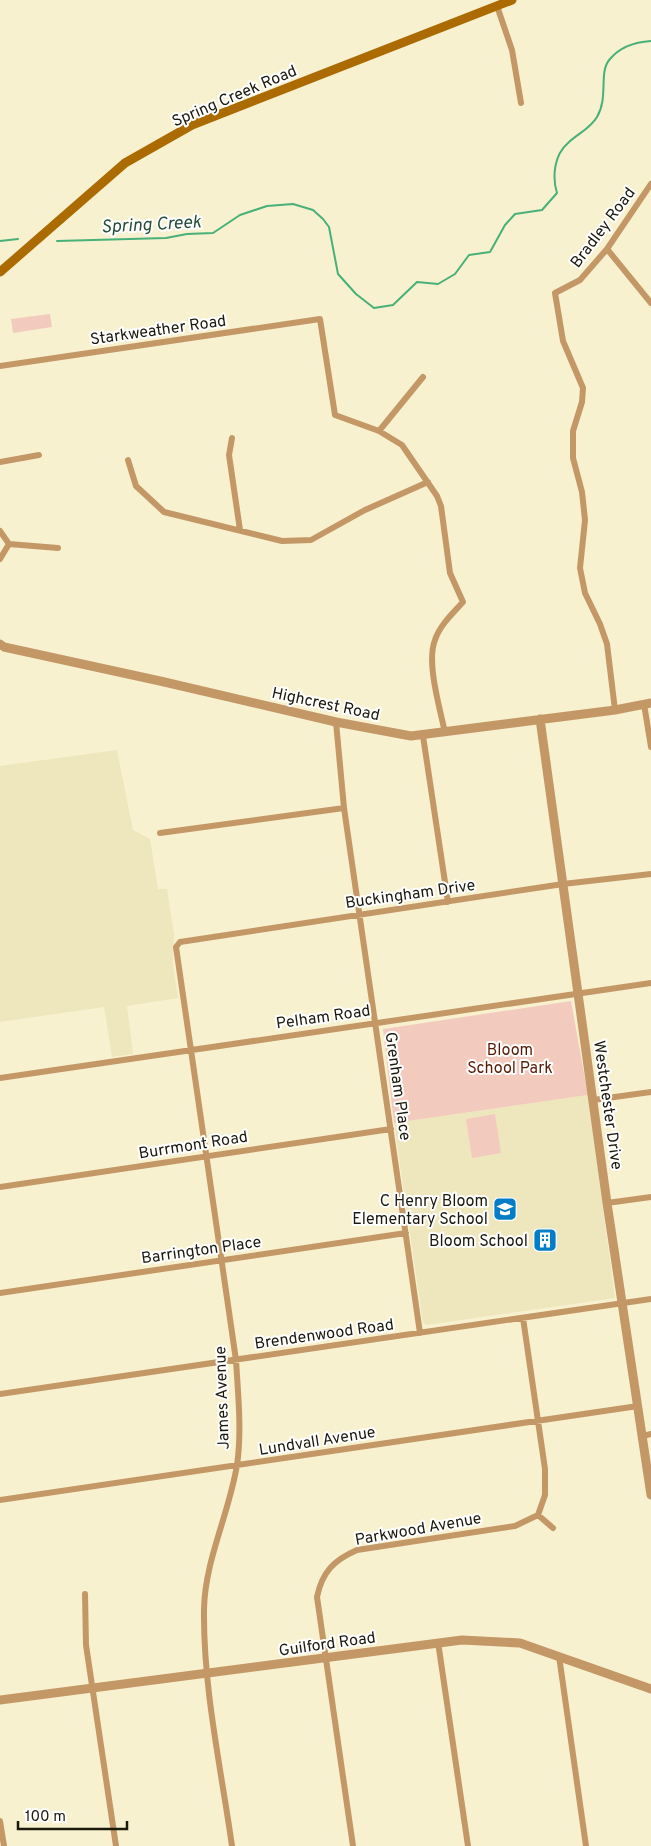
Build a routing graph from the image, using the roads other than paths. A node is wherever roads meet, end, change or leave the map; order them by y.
1 (512, 0) edge
2 (497, 6) junction
3 (521, 103) dead end
4 (651, 184) edge
5 (607, 248) junction
6 (0, 272) edge
7 (651, 303) edge
8 (0, 366) edge
9 (423, 377) dead end
10 (379, 431) junction
11 (232, 438) dead end
12 (40, 455) dead end
13 (128, 460) dead end
14 (0, 462) edge
15 (428, 482) junction
16 (240, 530) junction
17 (0, 532) edge
18 (9, 544) junction
19 (58, 548) dead end
20 (0, 559) edge
21 (0, 644) edge
22 (648, 704) edge
23 (615, 710) junction
24 (540, 719) junction
25 (336, 722) junction
26 (444, 733) junction
27 (423, 736) junction
28 (651, 747) edge
29 (344, 808) junction
30 (160, 833) dead end
31 (651, 874) edge
32 (563, 884) junction
33 (448, 902) junction
34 (360, 914) junction
35 (176, 947) joint
36 (651, 983) edge
37 (577, 993) junction
38 (376, 1023) junction
39 (191, 1049) junction
40 (0, 1078) edge
41 (651, 1092) edge
42 (593, 1100) junction
43 (391, 1129) junction
44 (206, 1156) junction
45 (0, 1187) edge
46 (651, 1197) edge
47 (607, 1203) junction
48 (406, 1233) junction
49 (222, 1260) junction
50 (0, 1292) edge
51 (651, 1299) edge
52 (623, 1303) junction
53 (523, 1318) junction
54 (420, 1333) junction
55 (236, 1360) junction
56 (0, 1394) edge
57 (638, 1406) junction
58 (538, 1420) junction
59 (647, 1435) edge
60 (237, 1466) junction
61 (651, 1495) edge
62 (0, 1500) edge
63 (538, 1516) junction
64 (553, 1528) dead end
65 (85, 1594) dead end
66 (438, 1642) junction
67 (559, 1656) junction
68 (325, 1659) junction
69 (207, 1674) junction
70 (92, 1689) junction
71 (651, 1689) edge
72 (0, 1700) edge
73 (0, 1820) edge
74 (4, 1846) edge
75 (116, 1846) edge
76 (232, 1846) edge
77 (352, 1846) edge
78 (468, 1846) edge
79 (586, 1846) edge

1 - 2 main road, Spring Creek Road
2 - 3 street
2 - 6 main road, Spring Creek Road
4 - 5 street, Bradley Road
5 - 7 street
5 - 23 street, Bradley Road
8 - 10 street, Starkweather Road
9 - 10 street
10 - 15 street
11 - 16 street
12 - 14 street
13 - 16 street
15 - 16 street
15 - 26 street
17 - 18 street
18 - 19 street
18 - 20 street
21 - 25 street, Highcrest Road
22 - 23 street, Highcrest Road
22 - 28 street
23 - 24 street, Highcrest Road
24 - 26 street, Highcrest Road
24 - 32 street, Westchester Drive
25 - 27 street, Highcrest Road
25 - 29 street, Grenham Place
26 - 27 street, Highcrest Road
27 - 33 street
29 - 30 street
29 - 34 street, Grenham Place
31 - 32 street, Buckingham Drive
32 - 33 street, Buckingham Drive
32 - 37 street, Westchester Drive
33 - 34 street, Buckingham Drive
34 - 35 street, Buckingham Drive
34 - 38 street, Grenham Place
35 - 39 street, James Avenue
36 - 37 street, Pelham Road
37 - 38 street, Pelham Road
37 - 42 street, Westchester Drive
38 - 39 street, Pelham Road
38 - 43 street, Grenham Place
39 - 40 street, Pelham Road
39 - 44 street, James Avenue
41 - 42 street
42 - 47 street, Westchester Drive
43 - 44 street, Burrmont Road
43 - 48 street, Grenham Place
44 - 45 street, Burrmont Road
44 - 49 street, James Avenue
46 - 47 street
47 - 52 street, Westchester Drive
48 - 49 street, Barrington Place
48 - 54 street, Grenham Place
49 - 50 street, Barrington Place
49 - 55 street, James Avenue
51 - 52 street, Brendenwood Road
52 - 53 street, Brendenwood Road
52 - 57 street, Westchester Drive
53 - 54 street, Brendenwood Road
53 - 58 street
54 - 55 street, Brendenwood Road
55 - 56 street, Brendenwood Road
55 - 60 street, James Avenue
57 - 58 street, Lundvall Avenue
57 - 59 street, Westchester Drive
58 - 60 street, Lundvall Avenue
58 - 63 street
59 - 61 street, Westchester Drive
60 - 62 street, Lundvall Avenue
60 - 69 street, James Avenue
63 - 64 street
63 - 68 street, Parkwood Avenue
65 - 70 street
66 - 67 street, Guilford Road
66 - 68 street, Guilford Road
66 - 78 street
67 - 71 street, Guilford Road
67 - 79 street
68 - 69 street, Guilford Road
68 - 77 street, Parkwood Avenue
69 - 70 street, Guilford Road
69 - 76 street, James Avenue
70 - 72 street, Guilford Road
70 - 75 street
73 - 74 street

